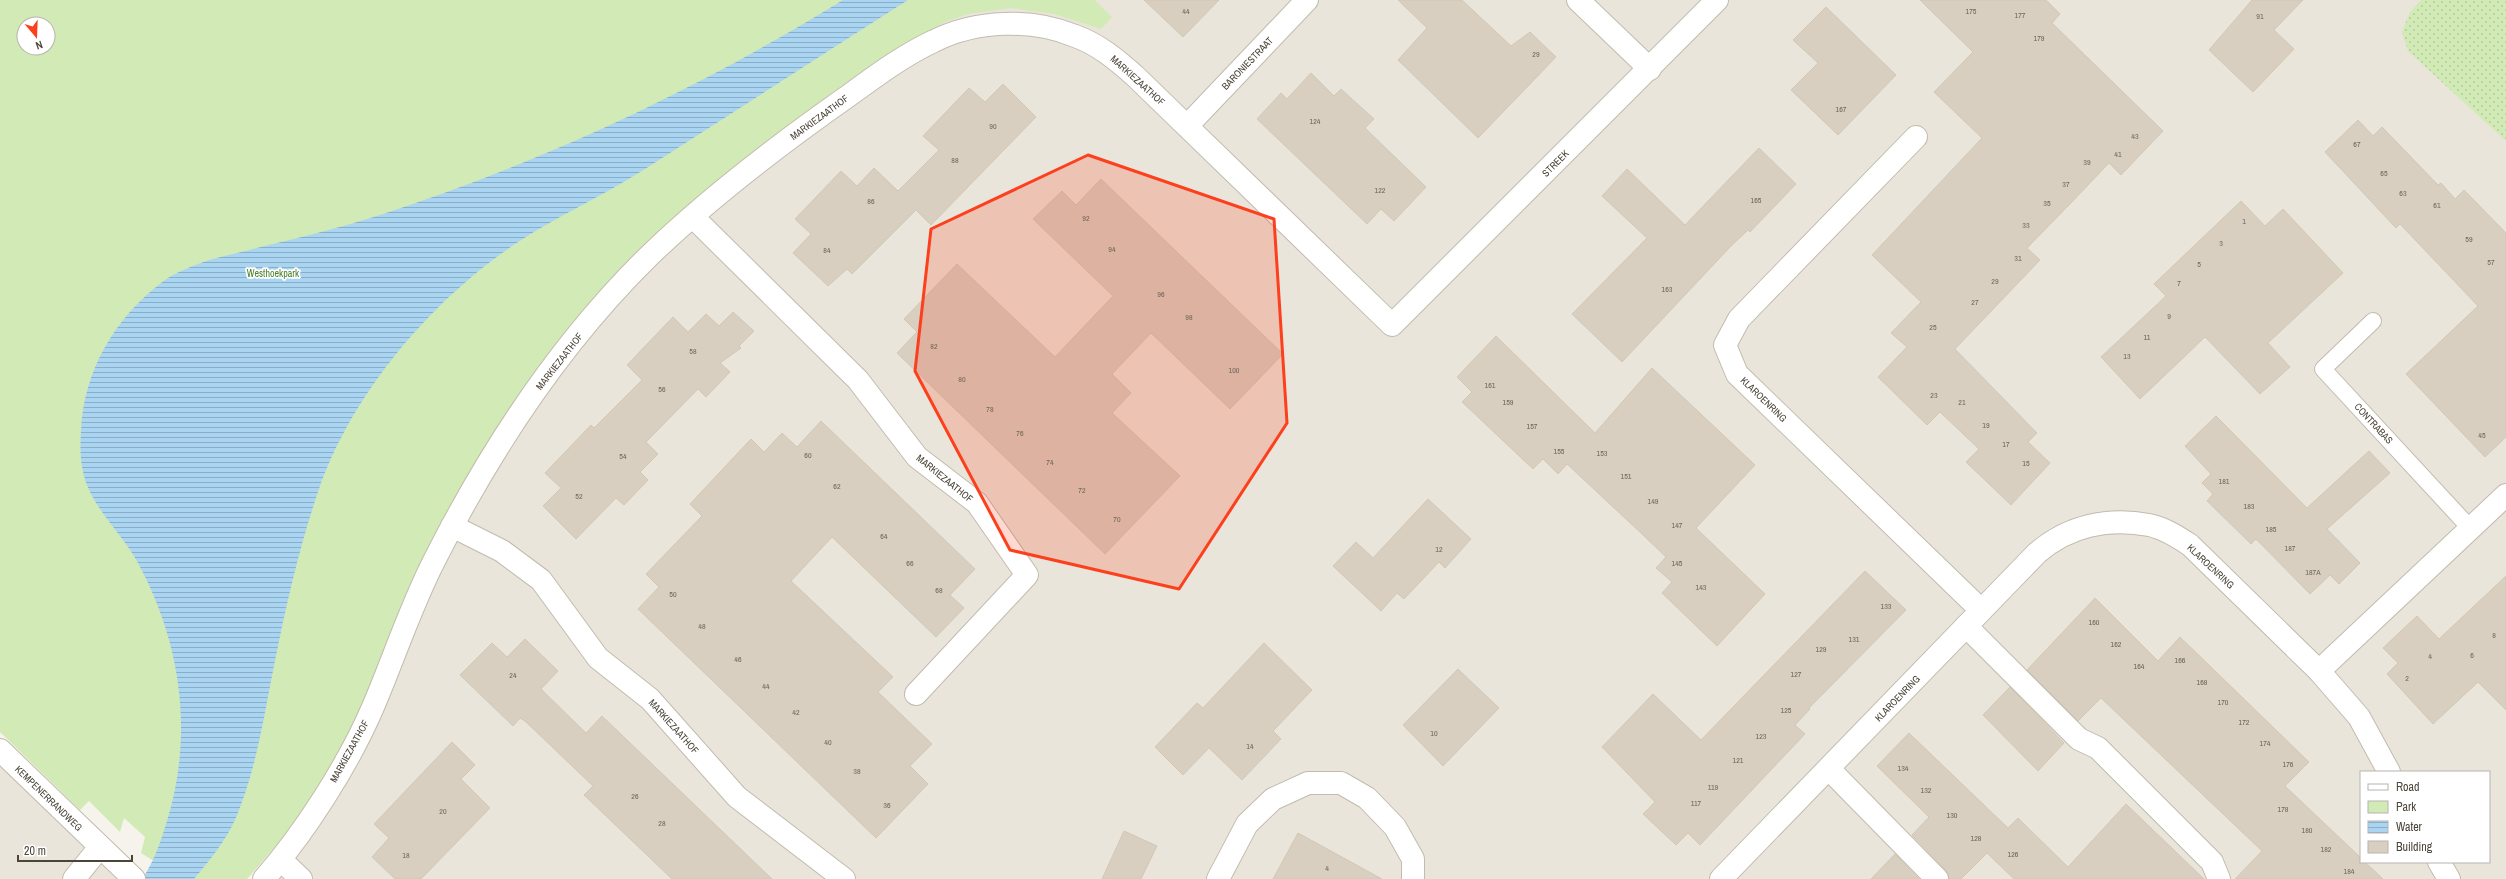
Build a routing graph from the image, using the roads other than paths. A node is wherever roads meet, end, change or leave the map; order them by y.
1 (1308, 0) edge
2 (1578, 0) edge
3 (1717, 0) edge
4 (1650, 69) junction
5 (1187, 126) junction
6 (1916, 137) dead end
7 (693, 217) junction
8 (2372, 321) dead end
9 (1392, 325) joint
10 (2506, 495) edge
11 (452, 526) junction
12 (2470, 528) junction
13 (1981, 610) junction
14 (1966, 626) junction
15 (2319, 671) junction
16 (916, 694) dead end
17 (0, 750) edge
18 (1829, 769) junction
19 (2388, 771) edge
20 (100, 847) junction
21 (281, 860) junction
22 (2440, 863) edge
23 (130, 876) edge
24 (74, 879) edge
25 (264, 879) edge
26 (301, 879) edge
27 (844, 879) edge
28 (1218, 879) edge
29 (1413, 879) edge
30 (1721, 879) edge
31 (1937, 879) edge
32 (2219, 879) edge
33 (2449, 879) edge

1 - 5 street, BARONIESTRAAT
2 - 4 street
3 - 4 street, STREEK
4 - 9 street, STREEK
5 - 7 street, MARKIEZAATHOF
5 - 9 street, MARKIEZAATHOF
6 - 13 street, KLAROENRING
7 - 11 street, MARKIEZAATHOF
7 - 16 street, MARKIEZAATHOF
8 - 12 lane, CONTRABAS
10 - 12 street
11 - 21 street, MARKIEZAATHOF
11 - 27 street, MARKIEZAATHOF
12 - 15 street
13 - 14 street, KLAROENRING
13 - 15 street, KLAROENRING
14 - 18 street, KLAROENRING
14 - 32 street
15 - 19 street, KLAROENRING
17 - 20 street, KEMPENERRANDWEG
18 - 30 street, KLAROENRING
18 - 31 street
20 - 23 street, KEMPENERRANDWEG
20 - 24 street
21 - 25 street, MARKIEZAATHOF
21 - 26 street
22 - 33 street
28 - 29 street

